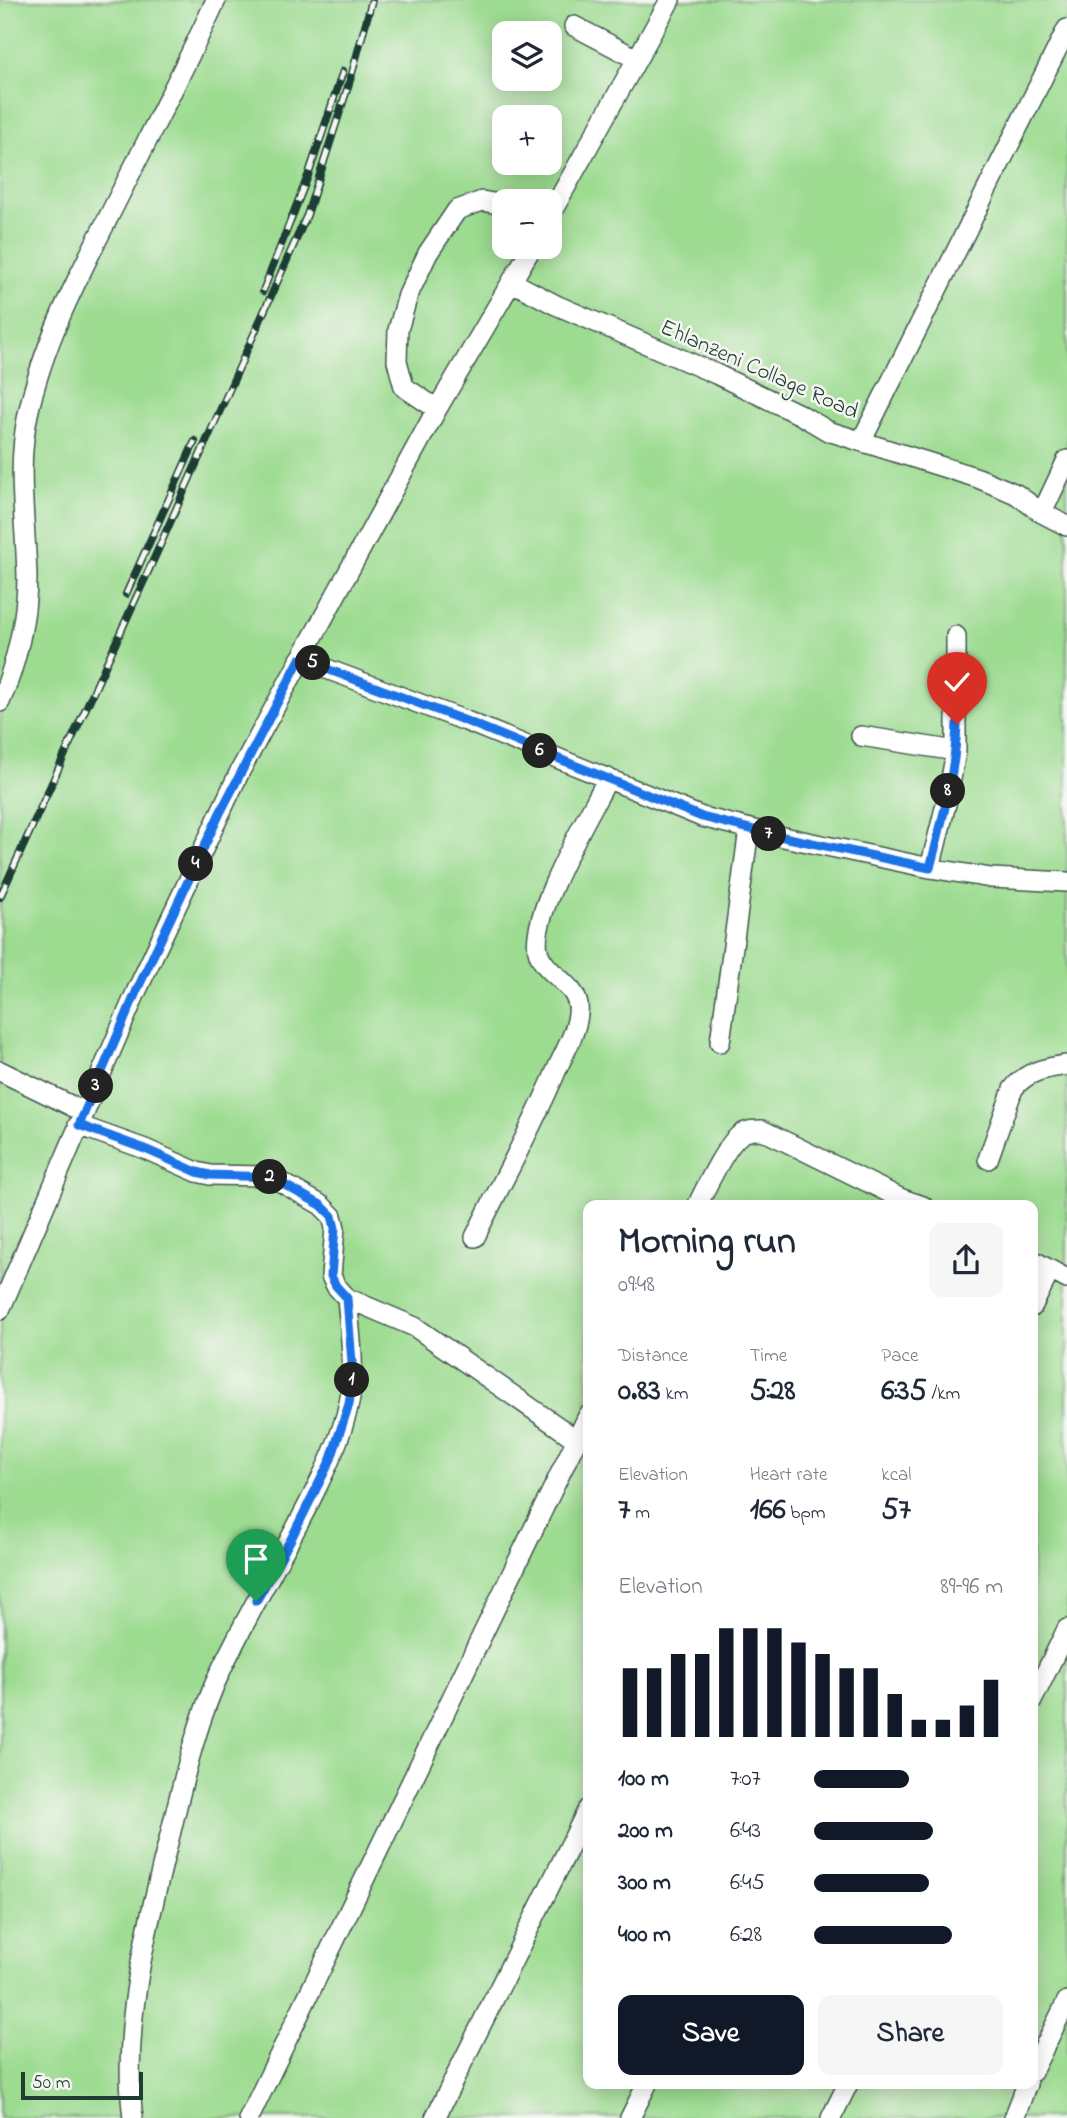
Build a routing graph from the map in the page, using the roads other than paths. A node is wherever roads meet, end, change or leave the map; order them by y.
1 (216, 0) edge
2 (670, 0) edge
3 (574, 26) dead end
4 (1067, 29) edge
5 (637, 59) junction
6 (562, 193) edge
7 (492, 203) edge
8 (525, 259) edge
9 (512, 282) junction
10 (437, 410) junction
11 (862, 440) junction
12 (1067, 460) edge
13 (1042, 513) junction
14 (1067, 526) edge
15 (956, 636) dead end
16 (300, 659) junction
17 (0, 702) edge
18 (861, 736) dead end
19 (956, 751) junction
20 (608, 778) junction
21 (749, 828) junction
22 (930, 868) junction
23 (1067, 882) edge
24 (720, 1042) dead end
25 (1067, 1065) edge
26 (0, 1071) edge
27 (82, 1118) junction
28 (988, 1159) dead end
29 (700, 1200) edge
30 (894, 1200) edge
31 (475, 1237) dead end
32 (1038, 1263) edge
33 (1059, 1275) edge
34 (347, 1298) junction
35 (1038, 1300) edge
36 (0, 1310) edge
37 (583, 1428) edge
38 (578, 1440) junction
39 (1067, 1629) edge
40 (1038, 1689) edge
41 (583, 1820) edge
42 (1067, 2001) edge
43 (1038, 2060) edge
44 (645, 2089) edge
45 (846, 2089) edge
46 (1025, 2089) edge
47 (636, 2116) edge
48 (133, 2118) edge
49 (249, 2118) edge
50 (436, 2118) edge
51 (831, 2118) edge
52 (1014, 2118) edge

1 - 17 street
2 - 5 street
3 - 5 street
4 - 11 street
5 - 6 street
7 - 10 street
8 - 9 street
9 - 10 street
9 - 11 street, Ehlanzeni Collage Road
10 - 16 street
11 - 13 street, Ehlanzeni Collage Road
12 - 13 street
13 - 14 street, Ehlanzeni Collage Road
15 - 19 street
16 - 20 street
16 - 27 street
18 - 19 street
19 - 22 street
20 - 21 street
20 - 31 street
21 - 22 street
21 - 24 street
22 - 23 street
25 - 28 street
26 - 27 street
27 - 34 street
27 - 36 street
29 - 30 street
32 - 33 street
33 - 35 street
34 - 38 street
34 - 48 street
37 - 38 street
38 - 49 street
39 - 40 street
41 - 50 street
42 - 43 street
44 - 47 street
45 - 51 street
46 - 52 street

